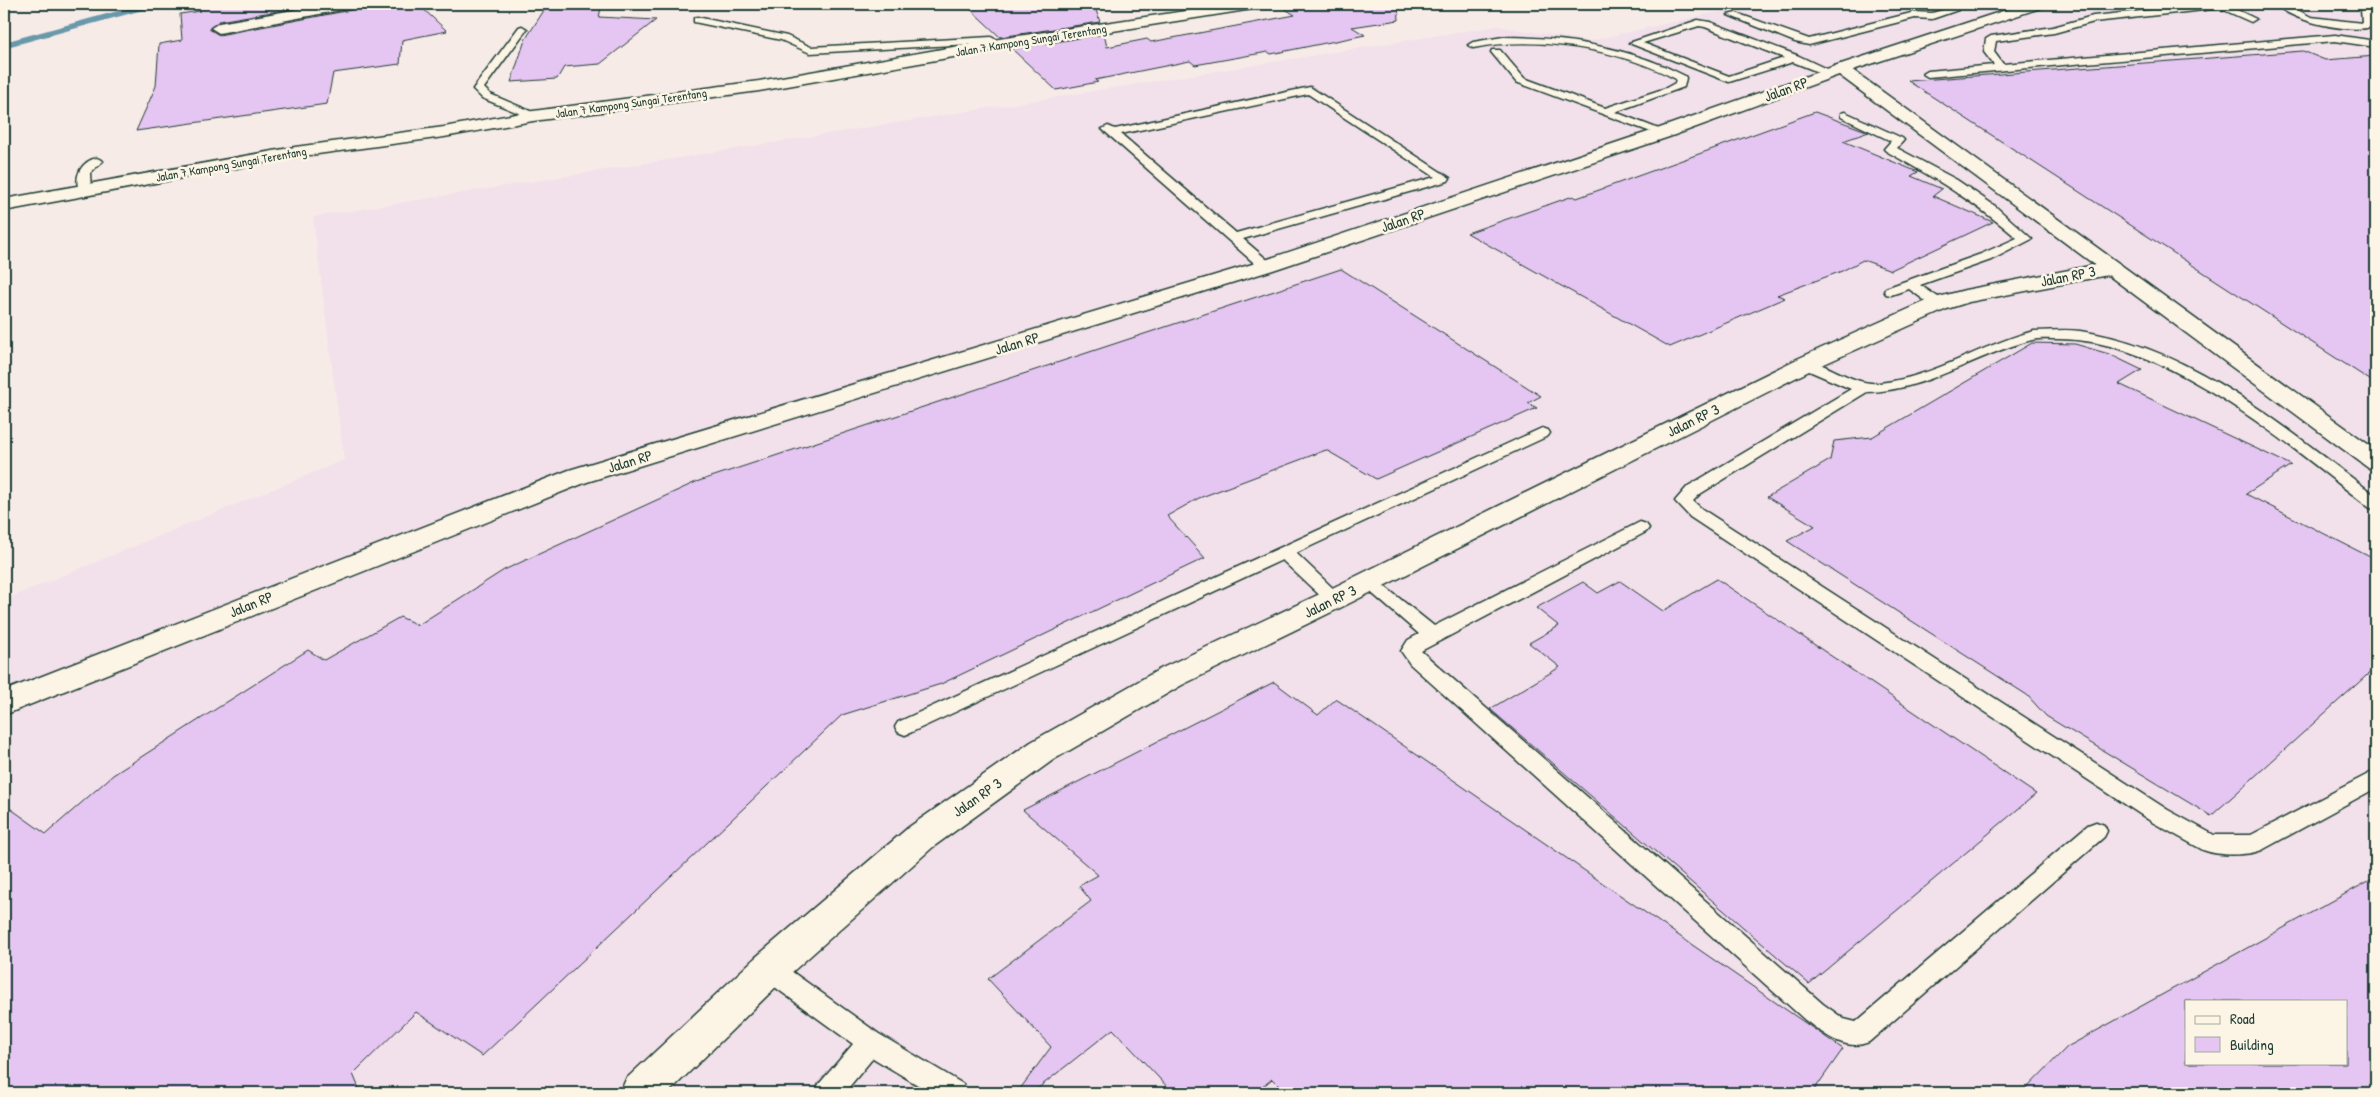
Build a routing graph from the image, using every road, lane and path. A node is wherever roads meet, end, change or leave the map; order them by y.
1 (351, 4) edge
2 (1947, 4) edge
3 (2038, 4) edge
4 (2280, 4) edge
5 (1257, 5) edge
6 (2376, 8) edge
7 (1733, 15) dead end
8 (2251, 19) dead end
9 (697, 20) dead end
10 (2309, 20) junction
11 (219, 28) dead end
12 (522, 29) dead end
13 (2335, 38) junction
14 (1000, 44) junction
15 (2376, 44) edge
16 (1473, 45) dead end
17 (1496, 52) dead end
18 (1033, 53) dead end
19 (1796, 58) junction
20 (2000, 67) junction
21 (1835, 71) junction
22 (1928, 74) dead end
23 (1603, 112) junction
24 (1845, 115) dead end
25 (532, 116) junction
26 (1663, 133) junction
27 (97, 161) dead end
28 (85, 190) junction
29 (4, 204) edge
30 (1234, 238) junction
31 (1266, 266) junction
32 (2112, 268) junction
33 (1910, 284) junction
34 (1891, 291) dead end
35 (1939, 304) junction
36 (1805, 364) junction
37 (1864, 388) junction
38 (1542, 433) dead end
39 (2376, 462) edge
40 (2376, 504) edge
41 (1640, 528) dead end
42 (1284, 552) junction
43 (1368, 582) junction
44 (1334, 599) junction
45 (1432, 636) junction
46 (4, 703) edge
47 (905, 727) dead end
48 (2376, 778) edge
49 (2096, 831) dead end
50 (769, 969) junction
51 (870, 1042) junction
52 (640, 1093) edge
53 (828, 1093) edge
54 (954, 1093) edge

1 - 11 street
2 - 7 lane
3 - 21 street, Jalan RP
4 - 10 lane
5 - 14 street, Jalan 7 Kampong Sungai Terentang
5 - 18 street
6 - 10 lane
8 - 20 lane
9 - 14 lane
10 - 13 lane
12 - 25 lane
13 - 15 lane
13 - 20 lane
14 - 25 street, Jalan 7 Kampong Sungai Terentang
16 - 23 lane
17 - 23 lane
19 - 19 lane
19 - 21 lane
20 - 22 lane
21 - 26 street, Jalan RP
21 - 32 street
23 - 26 lane
24 - 33 lane
25 - 28 street, Jalan 7 Kampong Sungai Terentang
26 - 31 street, Jalan RP
27 - 28 lane
28 - 29 street, Jalan 7 Kampong Sungai Terentang
30 - 30 lane
30 - 31 lane
31 - 46 street, Jalan RP
32 - 35 street, Jalan RP 3
32 - 39 street
33 - 34 lane
33 - 35 lane
35 - 36 street, Jalan RP 3
36 - 37 lane
36 - 43 street, Jalan RP 3
37 - 40 lane
37 - 48 lane
38 - 42 lane
41 - 45 lane
42 - 44 lane
42 - 47 lane
43 - 44 street, Jalan RP 3
43 - 45 lane
44 - 50 street, Jalan RP 3
45 - 49 lane
50 - 51 lane
50 - 52 street, Jalan RP 3
51 - 53 lane
51 - 54 lane

